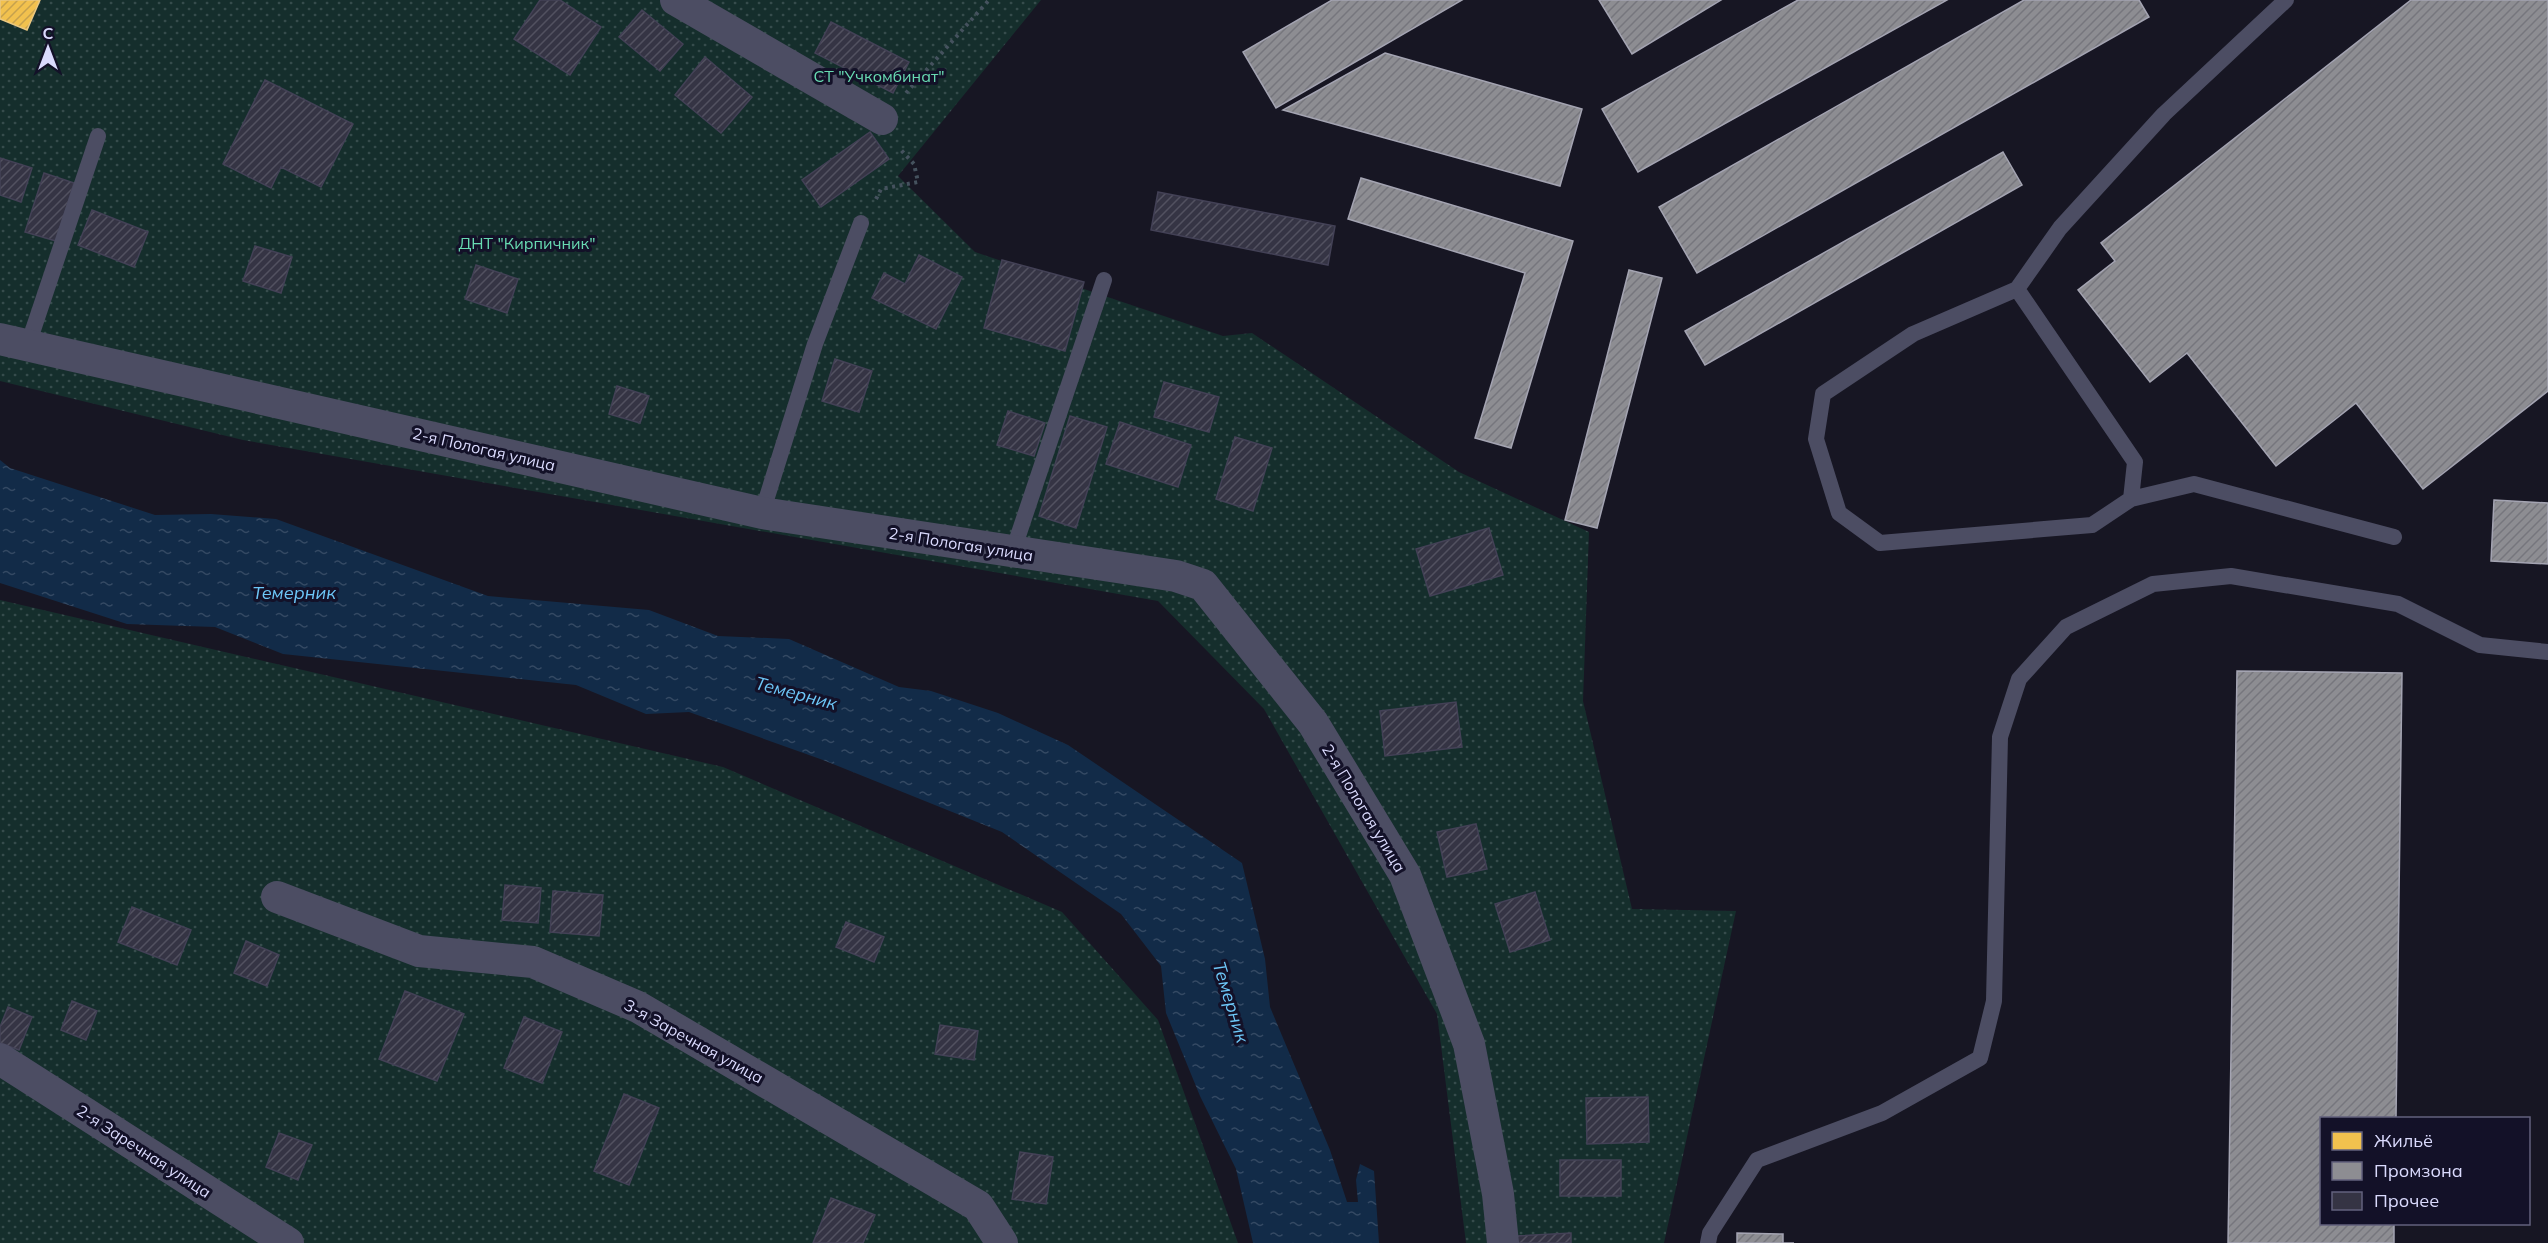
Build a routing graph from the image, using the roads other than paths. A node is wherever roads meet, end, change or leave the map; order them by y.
1 (676, 0) edge
2 (2286, 0) edge
3 (882, 119) road end
4 (98, 136) dead end
5 (861, 223) road end
6 (1104, 280) dead end
7 (2017, 289) junction
8 (14, 342) edge
9 (2131, 499) junction
10 (762, 513) junction
11 (2394, 537) dead end
12 (1013, 551) junction
13 (2548, 652) edge
14 (278, 897) dead end
15 (0, 1059) edge
16 (288, 1243) edge
17 (1002, 1243) edge
18 (1503, 1243) edge
19 (1708, 1243) edge

1 - 3 street
2 - 7 lane
4 - 8 lane
5 - 10 lane
6 - 12 lane
7 - 9 lane
7 - 9 lane
8 - 10 street, 2-я Пологая улица
9 - 11 lane
10 - 12 street, 2-я Пологая улица
12 - 18 street, 2-я Пологая улица
13 - 19 lane
14 - 17 street, 3-я Заречная улица
15 - 16 street, 2-я Заречная улица

